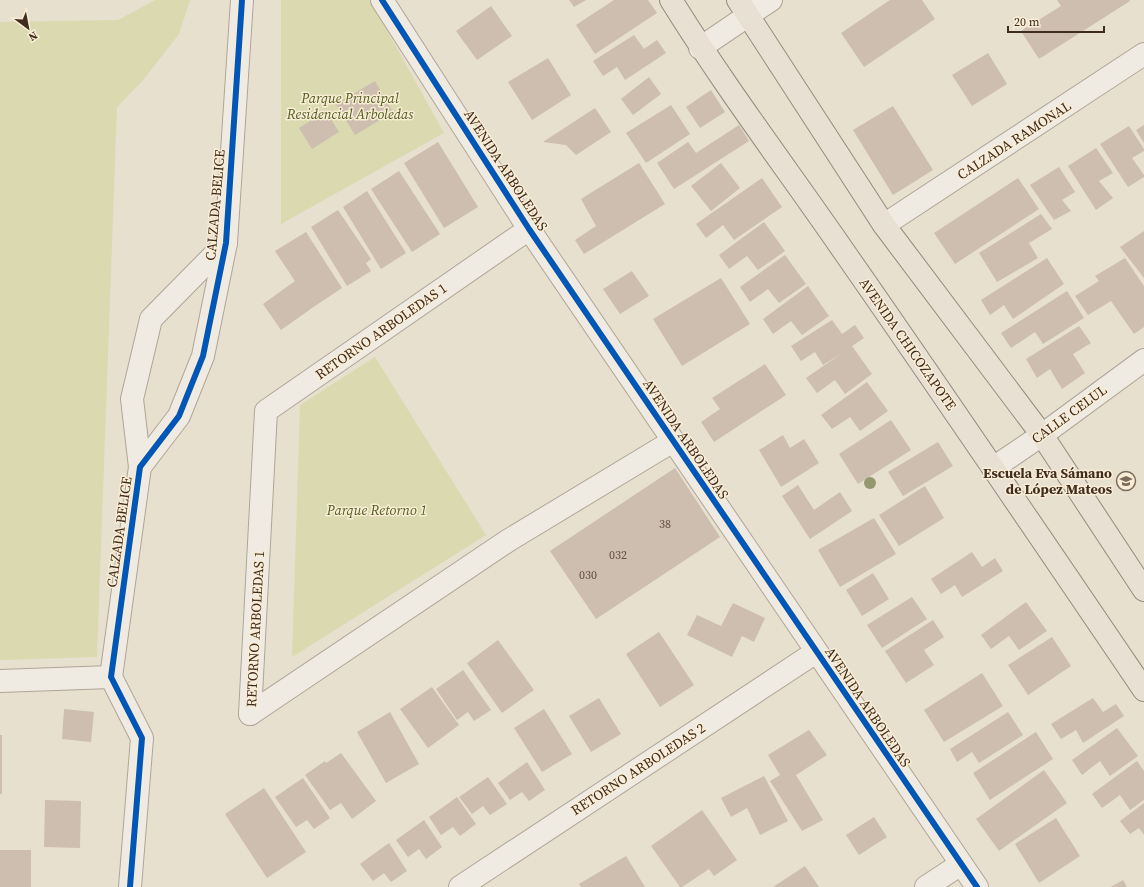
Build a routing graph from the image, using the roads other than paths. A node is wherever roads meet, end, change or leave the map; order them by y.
1 (242, 0) edge
2 (382, 0) edge
3 (671, 0) edge
4 (771, 0) edge
5 (743, 8) edge
6 (700, 48) junction
7 (1144, 54) edge
8 (884, 226) junction
9 (529, 229) junction
10 (226, 243) junction
11 (1144, 360) edge
12 (1042, 435) junction
13 (673, 441) junction
14 (140, 467) junction
15 (993, 468) junction
16 (1144, 590) edge
17 (816, 652) junction
18 (111, 677) junction
19 (0, 681) edge
20 (1144, 690) edge
21 (961, 864) junction
22 (130, 887) edge
23 (460, 887) edge
24 (926, 887) edge
25 (977, 887) edge

1 - 10 street, CALZADA BELICE
2 - 9 street, AVENIDA ARBOLEDAS
3 - 6 main road, AVENIDA CHICOZAPOTE
4 - 5 street
5 - 6 street
5 - 8 main road
6 - 15 main road, AVENIDA CHICOZAPOTE
7 - 8 street, CALZADA RAMONAL
8 - 12 main road
9 - 13 street, AVENIDA ARBOLEDAS
9 - 13 street, RETORNO ARBOLEDAS 1
10 - 14 street, CALZADA BELICE
10 - 14 street
11 - 12 street, CALLE CELUL
12 - 15 street, CALLE CELUL
12 - 16 main road
13 - 17 street, AVENIDA ARBOLEDAS
14 - 18 street, CALZADA BELICE
15 - 20 main road, AVENIDA CHICOZAPOTE
17 - 21 street, AVENIDA ARBOLEDAS
17 - 23 street, RETORNO ARBOLEDAS 2
18 - 19 street
18 - 22 street
21 - 24 street
21 - 25 street, AVENIDA ARBOLEDAS

